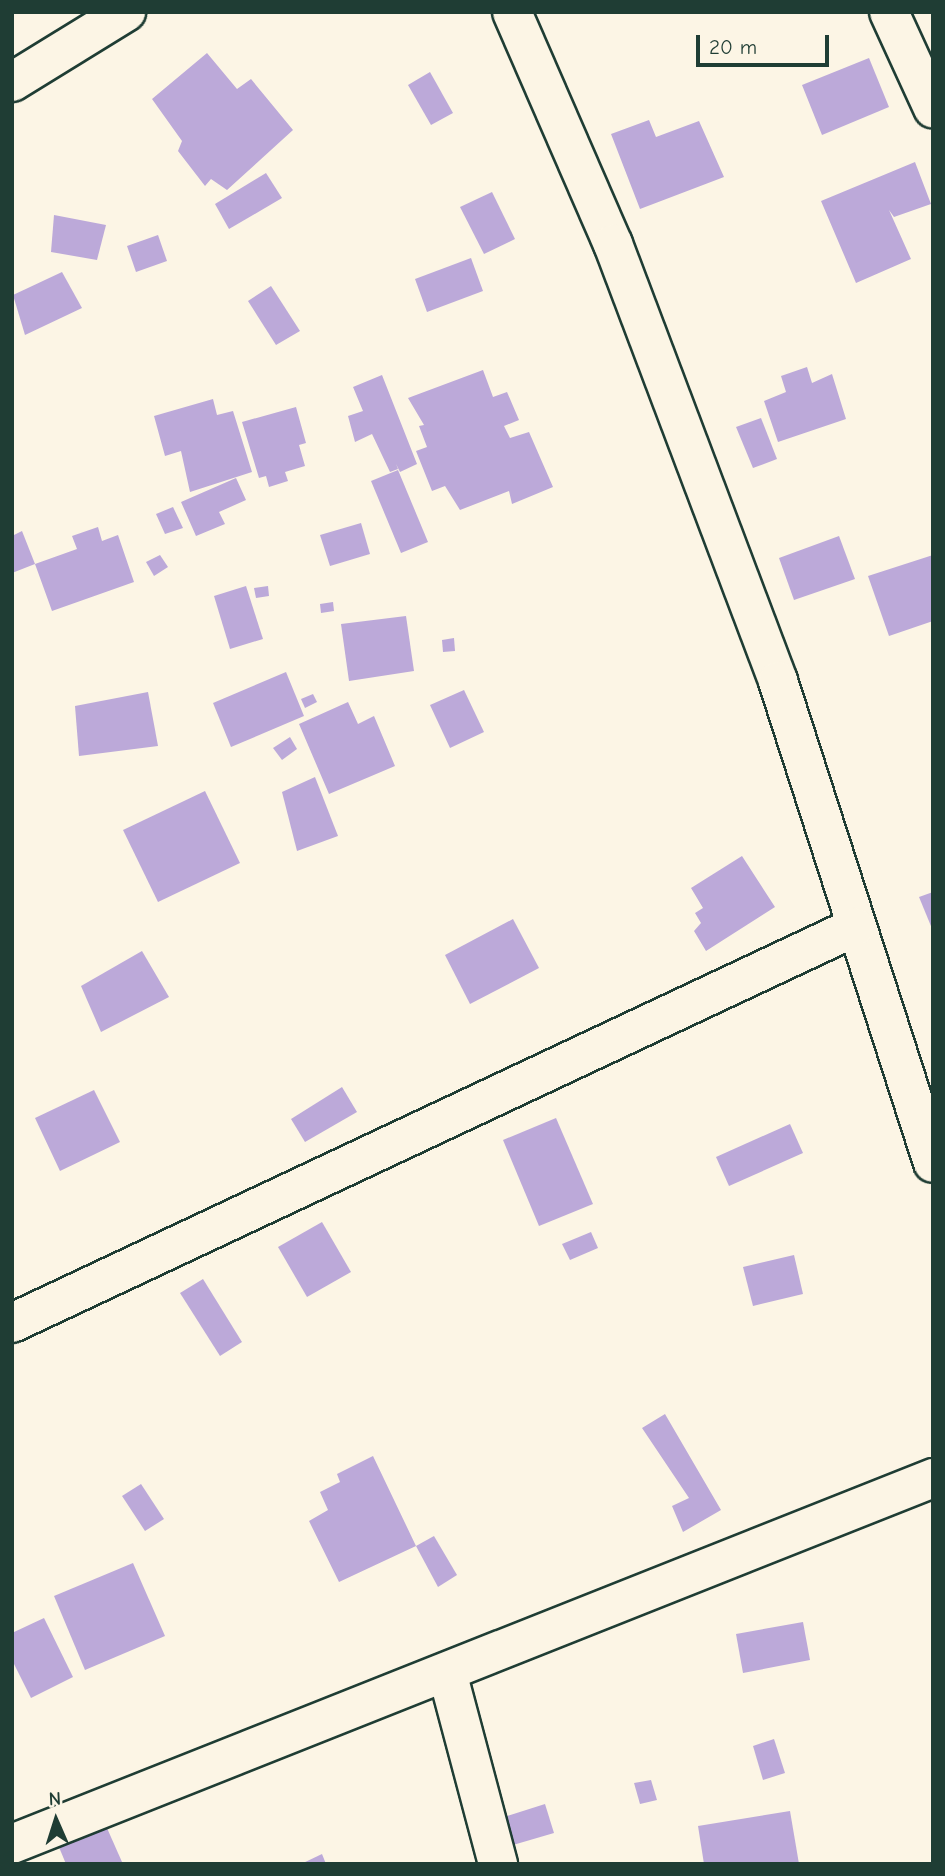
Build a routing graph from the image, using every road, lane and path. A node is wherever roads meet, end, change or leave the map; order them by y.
1 (126, 12) edge
2 (512, 12) edge
3 (889, 12) edge
4 (12, 82) edge
5 (933, 108) edge
6 (855, 927) junction
7 (933, 1163) edge
8 (12, 1323) edge
9 (933, 1478) edge
10 (447, 1672) junction
11 (12, 1844) edge
12 (498, 1864) edge

1 - 4 street
2 - 6 street
3 - 5 street
6 - 7 street
6 - 8 street
9 - 10 street
10 - 11 street
10 - 12 street

